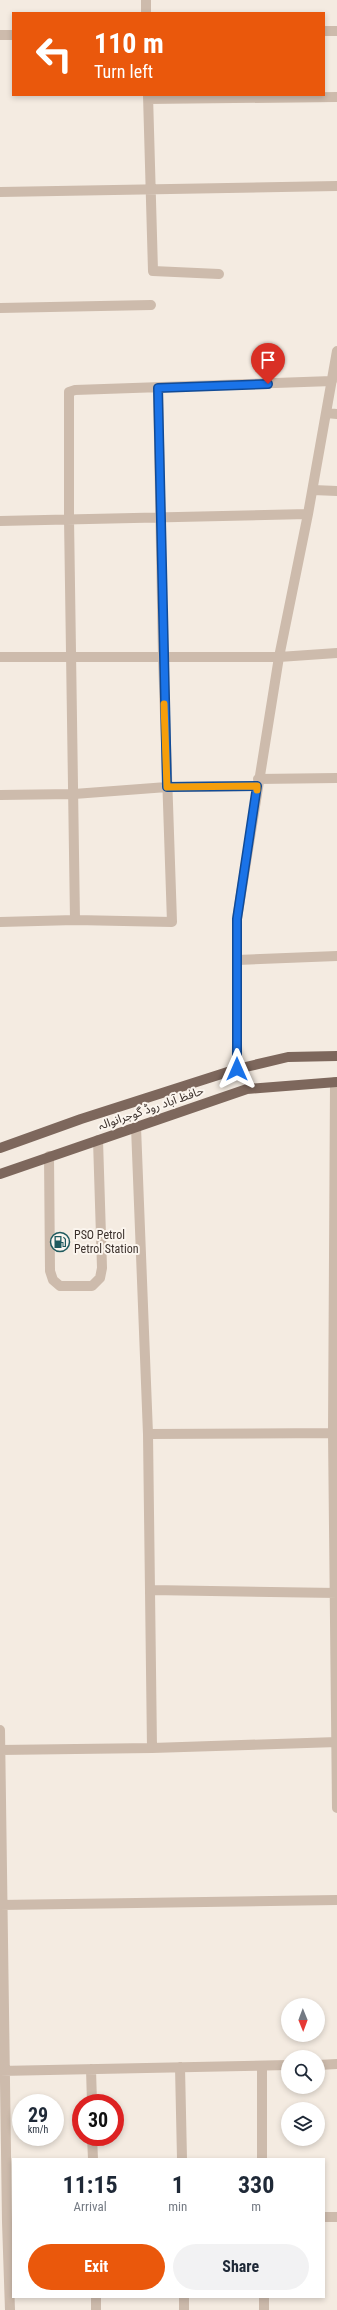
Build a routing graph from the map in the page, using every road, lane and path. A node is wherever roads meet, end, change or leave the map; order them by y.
1 (146, 0) edge
2 (146, 12) edge
3 (325, 31) edge
4 (337, 31) edge
5 (0, 35) edge
6 (12, 35) edge
7 (148, 97) edge
8 (337, 97) edge
9 (337, 186) edge
10 (150, 188) junction
11 (0, 192) edge
12 (219, 274) dead end
13 (151, 305) dead end
14 (0, 308) edge
15 (337, 352) edge
16 (332, 381) junction
17 (158, 388) junction
18 (326, 414) junction
19 (337, 414) edge
20 (313, 490) junction
21 (337, 490) edge
22 (308, 514) junction
23 (160, 516) junction
24 (69, 518) junction
25 (0, 521) edge
26 (337, 653) edge
27 (163, 656) junction
28 (0, 657) edge
29 (71, 657) junction
30 (279, 657) junction
31 (337, 778) edge
32 (258, 783) junction
33 (167, 787) junction
34 (74, 794) junction
35 (0, 795) edge
36 (75, 920) junction
37 (0, 922) edge
38 (337, 956) edge
39 (237, 960) junction
40 (337, 1056) edge
41 (237, 1069) junction
42 (336, 1082) edge
43 (136, 1127) junction
44 (98, 1140) junction
45 (0, 1148) edge
46 (49, 1156) junction
47 (0, 1174) edge
48 (335, 1433) edge
49 (148, 1434) junction
50 (151, 1590) junction
51 (336, 1593) edge
52 (0, 1730) edge
53 (337, 1742) edge
54 (152, 1748) junction
55 (0, 1750) edge
56 (337, 1808) edge
57 (337, 1900) edge
58 (1, 1905) edge
59 (325, 2064) edge
60 (337, 2064) edge
61 (281, 2065) edge
62 (262, 2066) junction
63 (180, 2067) junction
64 (91, 2069) junction
65 (2, 2071) edge
66 (92, 2094) edge
67 (92, 2146) edge
68 (93, 2158) edge
69 (182, 2158) edge
70 (262, 2158) edge
71 (325, 2217) edge
72 (337, 2217) edge
73 (7, 2222) edge
74 (96, 2298) edge
75 (184, 2298) edge
76 (264, 2298) edge
77 (10, 2310) edge
78 (96, 2310) edge
79 (184, 2310) edge
80 (264, 2310) edge

1 - 2 street
3 - 4 street
5 - 6 street
7 - 8 street
7 - 10 street
9 - 10 street
10 - 11 street
10 - 12 street
13 - 14 street
15 - 16 street
16 - 17 street
16 - 18 street
17 - 23 street
17 - 24 street
18 - 19 street
18 - 20 street
20 - 21 street
20 - 22 street
22 - 23 street
22 - 30 street
23 - 24 street
23 - 27 street
24 - 25 street
24 - 29 street
26 - 30 street
27 - 29 street
27 - 30 street
27 - 33 street
28 - 29 street
29 - 34 street
30 - 32 street
31 - 32 street
32 - 33 street
32 - 39 street
33 - 34 street
33 - 36 street
34 - 35 street
34 - 36 street
36 - 37 street
38 - 39 street
39 - 41 street
40 - 41 main road, حافظ آباد روڈ گوجرانوالہ
41 - 45 main road, حافظ آباد روڈ گوجرانوالہ
42 - 43 main road, حافظ آباد روڈ گوجرانوالہ
42 - 48 street
43 - 44 main road, حافظ آباد روڈ گوجرانوالہ
43 - 49 street
44 - 46 main road, حافظ آباد روڈ گوجرانوالہ
44 - 46 street
46 - 47 main road, حافظ آباد روڈ گوجرانوالہ
48 - 49 street
48 - 51 street
49 - 50 street
50 - 51 street
50 - 54 street
51 - 53 street
52 - 55 street
53 - 54 street
53 - 56 street
54 - 55 street
55 - 58 street
57 - 58 street
58 - 65 street
59 - 60 street
61 - 62 street
62 - 63 street
62 - 70 street
63 - 64 street
63 - 69 street
64 - 65 street
64 - 66 street
65 - 73 street
67 - 68 street
71 - 72 street
73 - 77 street
74 - 78 street
75 - 79 street
76 - 80 street

